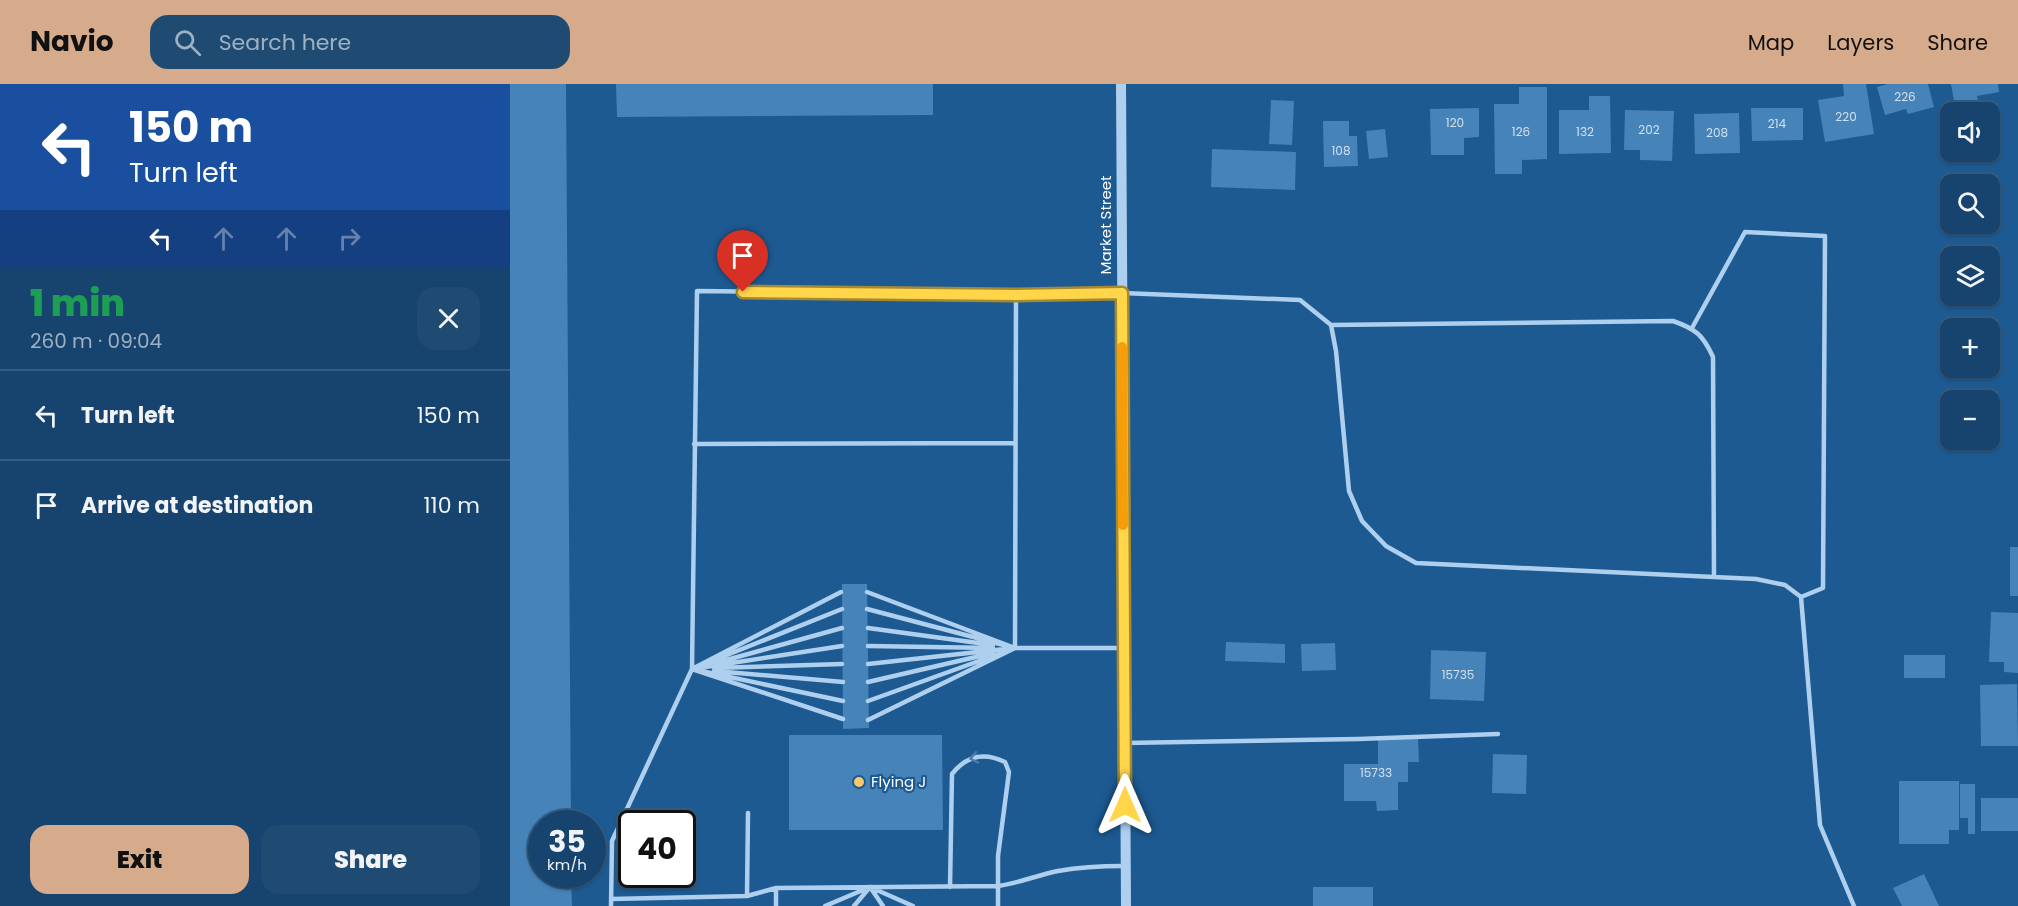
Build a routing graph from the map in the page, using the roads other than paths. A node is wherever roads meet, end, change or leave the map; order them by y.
1 (1121, 84) edge
2 (1122, 293) junction
3 (1016, 295) junction
4 (1331, 325) junction
5 (1692, 328) junction
6 (1015, 443) junction
7 (694, 444) junction
8 (1714, 577) junction
9 (841, 592) dead end
10 (867, 592) dead end
11 (1801, 597) junction
12 (842, 609) dead end
13 (867, 609) dead end
14 (842, 628) dead end
15 (868, 628) dead end
16 (842, 646) dead end
17 (868, 646) dead end
18 (1015, 648) junction
19 (1124, 648) junction
20 (842, 664) dead end
21 (868, 664) dead end
22 (692, 669) junction
23 (843, 682) dead end
24 (868, 682) dead end
25 (843, 701) dead end
26 (868, 701) dead end
27 (843, 719) dead end
28 (868, 720) dead end
29 (1498, 734) dead end
30 (1124, 743) junction
31 (748, 813) dead end
32 (1125, 866) junction
33 (998, 885) junction
34 (870, 887) junction
35 (950, 887) junction
36 (776, 888) junction
37 (747, 896) junction
38 (706, 897) junction
39 (611, 899) junction
40 (611, 906) edge
41 (706, 906) edge
42 (776, 906) edge
43 (825, 906) edge
44 (854, 906) edge
45 (883, 906) edge
46 (913, 906) edge
47 (998, 906) edge
48 (1126, 906) edge
49 (1854, 906) edge

1 - 2 street, Market Street
2 - 3 lane
2 - 4 lane
2 - 19 street, Market Street
3 - 6 lane
3 - 7 lane
4 - 5 lane
4 - 8 lane
5 - 8 lane
5 - 11 lane
6 - 7 lane
6 - 18 lane
7 - 22 lane
8 - 11 lane
9 - 22 lane
10 - 18 lane
11 - 49 lane
12 - 22 lane
13 - 18 lane
14 - 22 lane
15 - 18 lane
16 - 22 lane
17 - 18 lane
18 - 19 lane
18 - 21 lane
18 - 24 lane
18 - 26 lane
18 - 28 lane
19 - 30 street, Market Street
20 - 22 lane
22 - 23 lane
22 - 25 lane
22 - 27 lane
22 - 39 lane
29 - 30 lane
30 - 32 street, Market Street
31 - 37 lane
32 - 33 lane
32 - 48 street, Market Street
33 - 35 lane
33 -> 35 lane
33 - 47 lane
34 - 35 lane
34 - 36 lane
34 - 43 lane
34 - 44 lane
34 - 45 lane
34 - 46 lane
36 - 37 lane
36 - 42 lane
37 - 38 lane
38 - 39 lane
38 - 41 lane
39 - 40 lane

